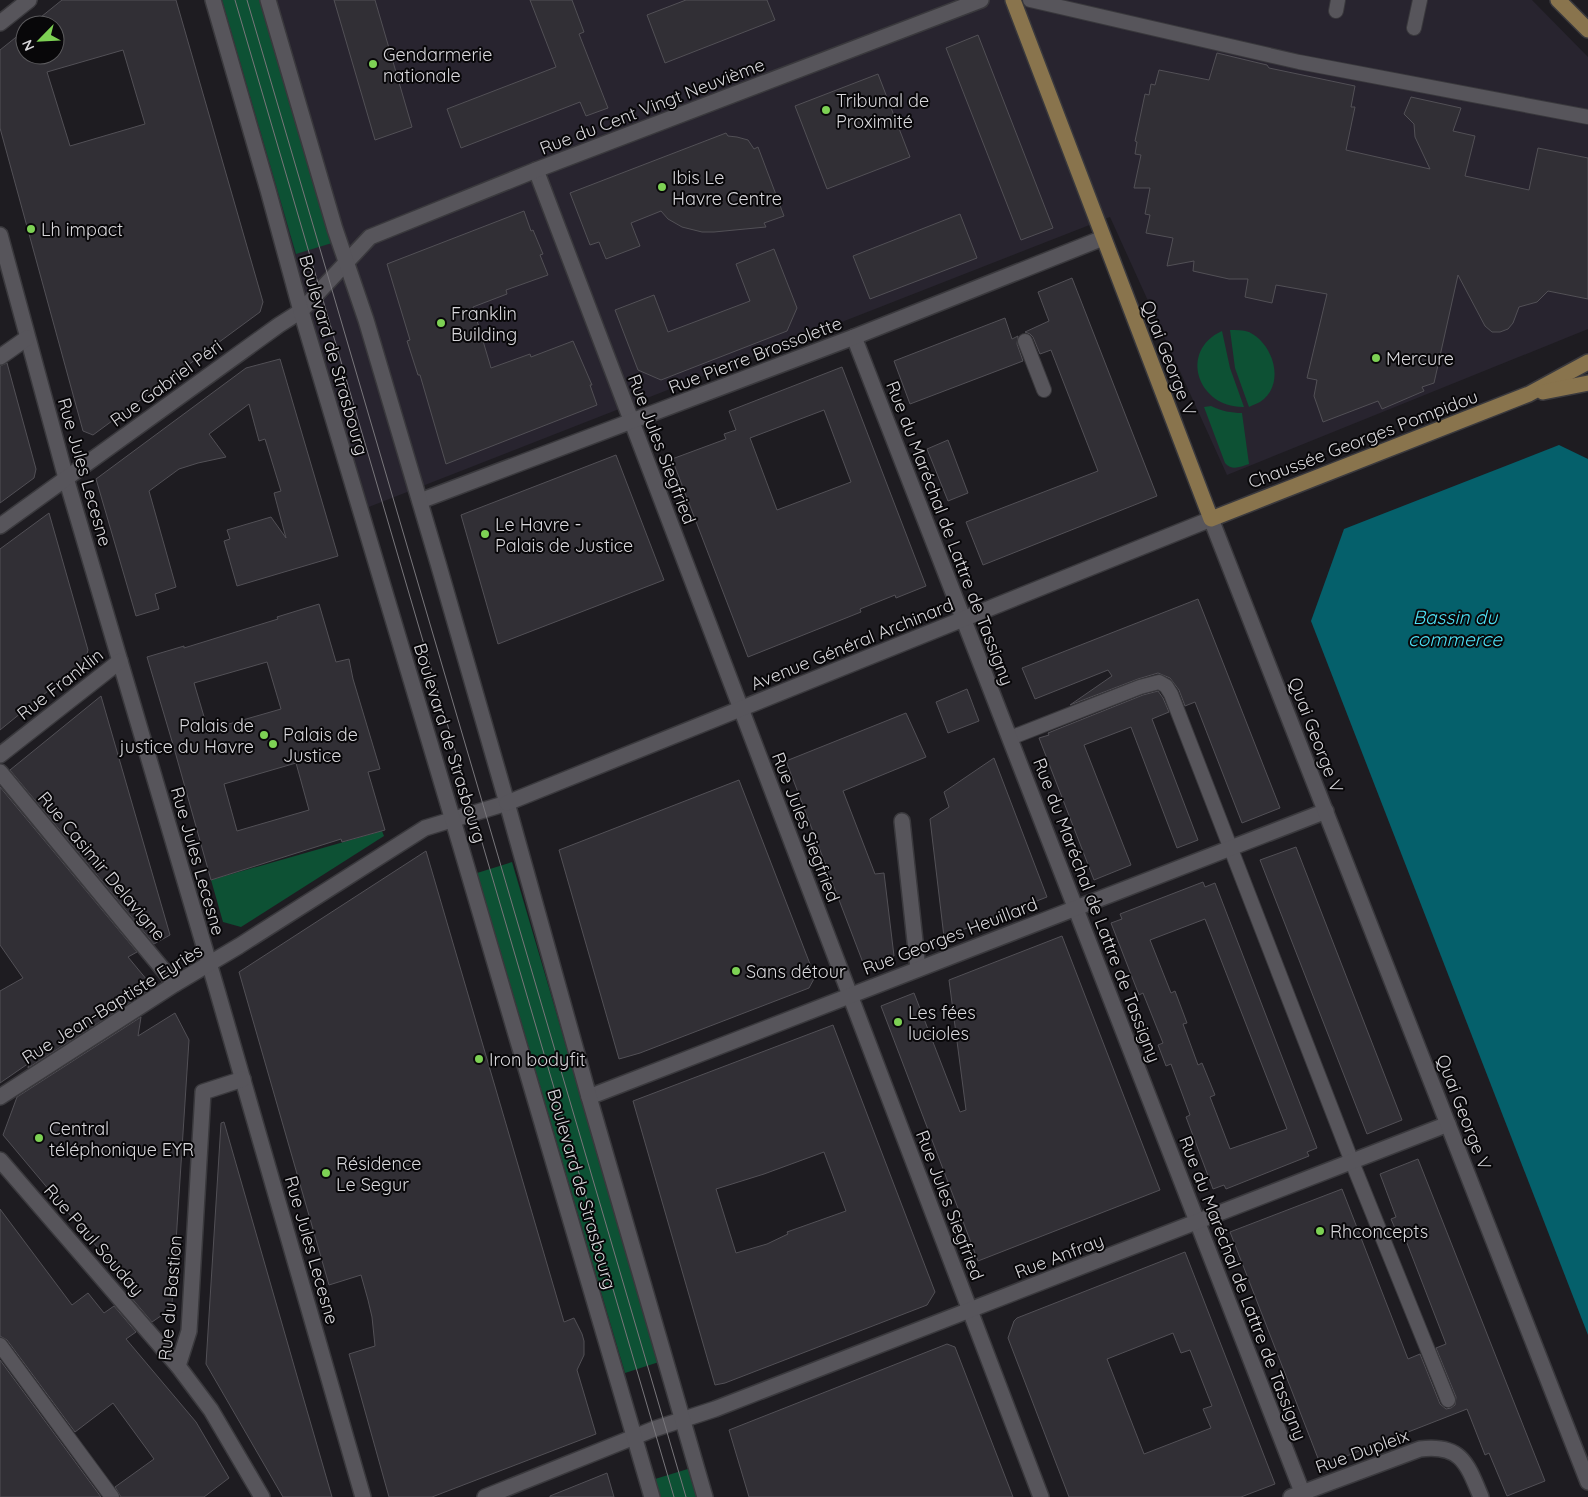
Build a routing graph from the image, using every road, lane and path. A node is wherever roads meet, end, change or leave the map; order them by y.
1 (28, 0) edge
2 (213, 0) edge
3 (268, 0) edge
4 (981, 0) edge
5 (1013, 0) edge
6 (1030, 0) edge
7 (1420, 0) edge
8 (1558, 0) edge
9 (0, 23) edge
10 (1414, 28) dead end
11 (1588, 30) edge
12 (1588, 117) edge
13 (536, 170) junction
14 (0, 235) edge
15 (1103, 238) junction
16 (346, 263) junction
17 (300, 312) junction
18 (854, 337) junction
19 (27, 338) junction
20 (1025, 342) dead end
21 (0, 356) edge
22 (1588, 362) edge
23 (1588, 383) edge
24 (1044, 390) dead end
25 (1529, 394) junction
26 (632, 422) junction
27 (66, 478) junction
28 (420, 501) junction
29 (1211, 519) junction
30 (0, 526) edge
31 (963, 619) junction
32 (120, 661) junction
33 (741, 709) junction
34 (1010, 738) junction
35 (0, 755) edge
36 (0, 772) edge
37 (507, 804) junction
38 (1326, 811) junction
39 (453, 820) junction
40 (902, 821) dead end
41 (1230, 848) junction
42 (1076, 908) junction
43 (209, 964) junction
44 (918, 969) junction
45 (175, 984) junction
46 (850, 996) junction
47 (243, 1079) junction
48 (0, 1097) edge
49 (589, 1097) junction
50 (1448, 1124) junction
51 (0, 1160) edge
52 (1352, 1162) junction
53 (1197, 1222) junction
54 (970, 1310) junction
55 (0, 1345) edge
56 (178, 1366) junction
57 (1448, 1400) dead end
58 (683, 1419) junction
59 (634, 1436) junction
60 (1588, 1482) edge
61 (1300, 1496) edge
62 (112, 1497) edge
63 (262, 1497) edge
64 (363, 1497) edge
65 (485, 1497) edge
66 (652, 1497) edge
67 (705, 1497) edge
68 (1041, 1497) edge
69 (1481, 1497) edge

1 - 9 street
2 - 17 street, Boulevard de Strasbourg
3 - 16 street, Boulevard de Strasbourg
4 - 13 street, Rue du Cent Vingt Neuvième
5 - 15 main road, Quai George V
6 - 12 lane
7 - 10 lane
8 - 11 main road
13 - 16 street, Rue du Cent Vingt Neuvième
13 - 26 street, Rue Jules Siegfried
14 - 19 street, Rue Jules Lecesne
15 - 18 street, Rue Pierre Brossolette
15 - 29 main road, Quai George V
16 - 17 street, Rue Gabriel Péri
16 - 28 street, Boulevard de Strasbourg
17 - 27 street, Rue Gabriel Péri
17 - 39 street, Boulevard de Strasbourg
18 - 26 street, Rue Pierre Brossolette
18 - 31 street, Rue du Maréchal de Lattre de Tassigny
19 - 21 street
19 - 27 street, Rue Jules Lecesne
20 - 24 lane
22 - 25 main road, Chaussée Georges Pompidou
23 - 25 main road, Chaussée Georges Pompidou
25 - 29 main road, Chaussée Georges Pompidou
26 - 28 street, Rue Pierre Brossolette
26 - 33 street, Rue Jules Siegfried
27 - 30 street, Rue Gabriel Péri
27 - 32 street, Rue Jules Lecesne
28 - 37 street, Boulevard de Strasbourg
29 - 31 street, Avenue Général Archinard
29 - 38 street, Quai George V
31 - 33 street, Avenue Général Archinard
31 - 34 street, Rue du Maréchal de Lattre de Tassigny
32 - 35 street, Rue Franklin
32 - 43 street, Rue Jules Lecesne
33 - 37 street, Avenue Général Archinard
33 - 46 street, Rue Jules Siegfried
34 - 41 lane
34 - 42 street, Rue du Maréchal de Lattre de Tassigny
36 - 45 street, Rue Casimir Delavigne
37 - 39 street, Rue Jean-Baptiste Eyriès
37 - 49 street, Boulevard de Strasbourg
38 - 41 street, Rue Georges Heuillard
38 - 50 street, Quai George V
39 - 43 street, Rue Jean-Baptiste Eyriès
39 - 59 street, Boulevard de Strasbourg
40 - 44 street
41 - 42 street, Rue Georges Heuillard
41 - 52 lane
42 - 44 street, Rue Georges Heuillard
42 - 53 street, Rue du Maréchal de Lattre de Tassigny
43 - 45 street, Rue Jean-Baptiste Eyriès
43 - 47 street, Rue Jules Lecesne
44 - 46 street, Rue Georges Heuillard
45 - 48 street, Rue Jean-Baptiste Eyriès
46 - 49 street, Rue Georges Heuillard
46 - 54 street, Rue Jules Siegfried
47 - 56 street, Rue du Bastion
47 - 64 street, Rue Jules Lecesne
49 - 58 street, Boulevard de Strasbourg
50 - 52 street, Rue Anfray
50 - 60 street, Quai George V
51 - 56 street, Rue Paul Souday
52 - 53 street, Rue Anfray
52 - 57 lane
53 - 54 street, Rue Anfray
53 - 61 street, Rue du Maréchal de Lattre de Tassigny
54 - 58 street, Rue Anfray
54 - 68 street, Rue Jules Siegfried
55 - 62 lane
56 - 63 street, Rue du Bastion
58 - 59 street, Rue Anfray
58 - 67 street, Boulevard de Strasbourg
59 - 65 street, Rue Anfray
59 - 66 street, Boulevard de Strasbourg
61 - 69 street, Rue Dupleix

